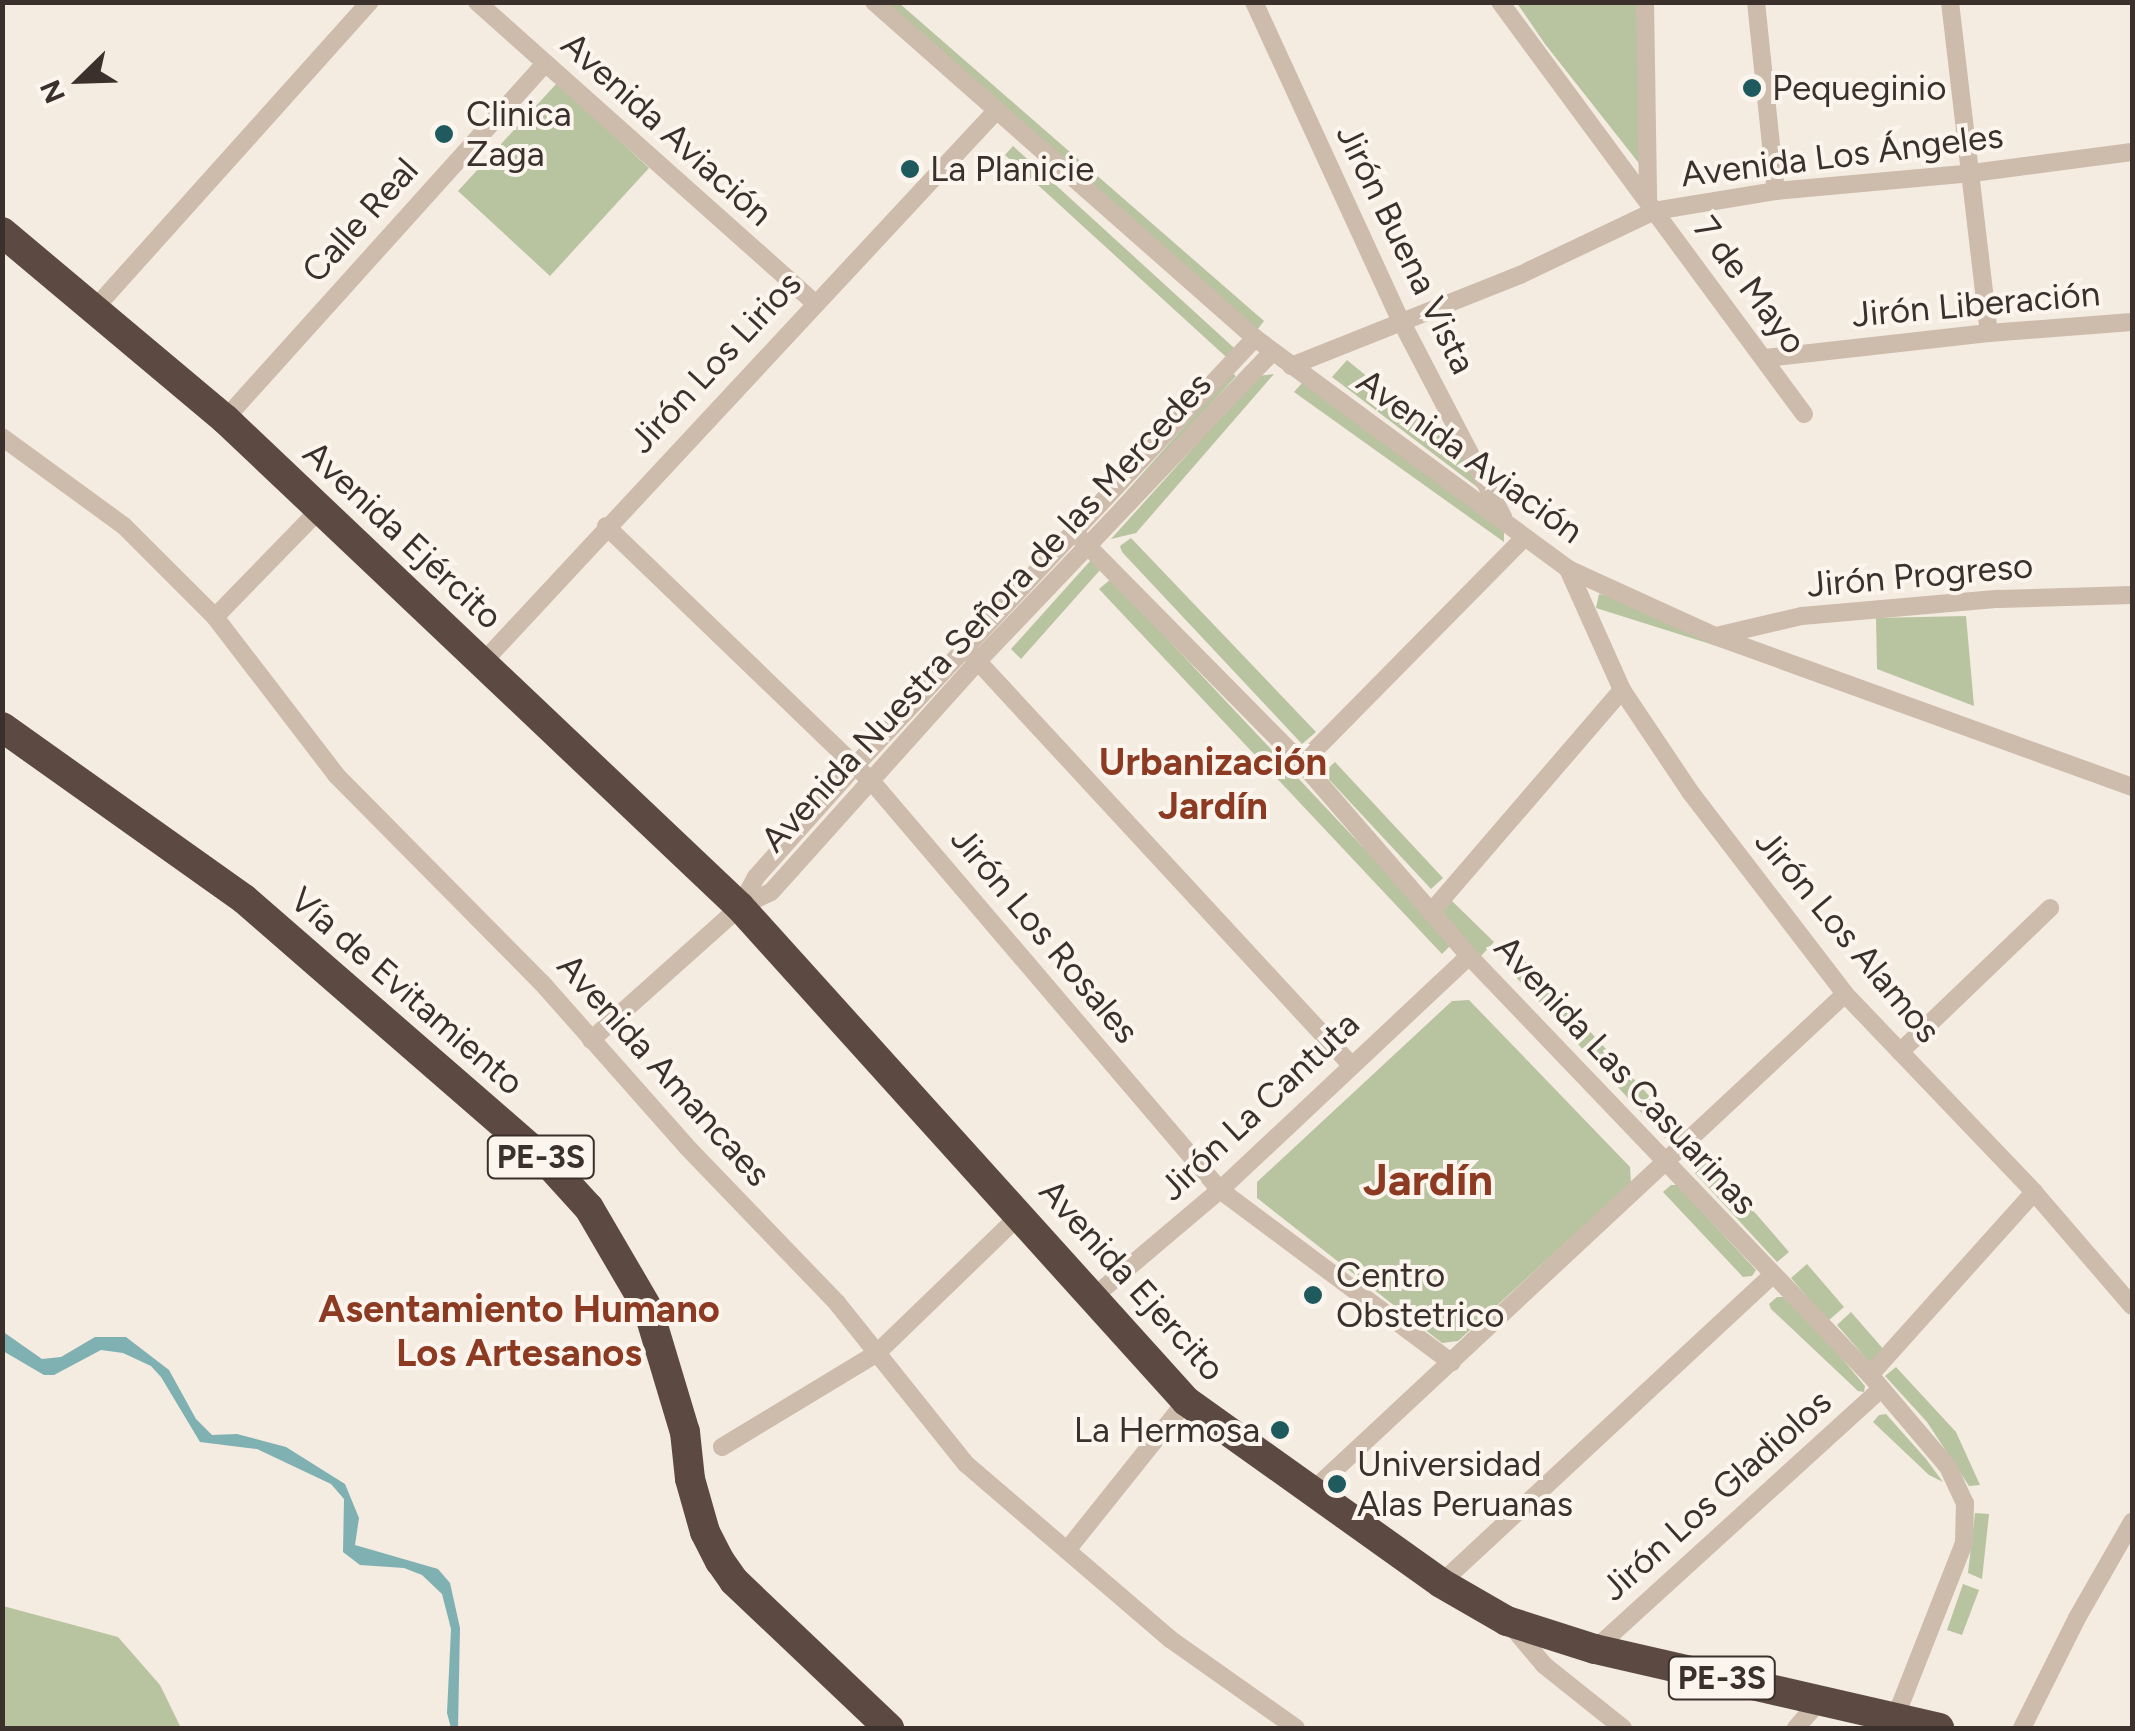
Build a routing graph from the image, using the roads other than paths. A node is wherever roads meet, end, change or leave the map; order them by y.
1 (370, 2) edge
2 (477, 2) edge
3 (874, 2) edge
4 (1254, 2) edge
5 (1500, 2) edge
6 (1644, 2) edge
7 (1756, 2) edge
8 (1950, 2) edge
9 (544, 64) junction
10 (997, 110) junction
11 (2132, 152) edge
12 (1972, 174) junction
13 (1776, 190) junction
14 (1651, 206) junction
15 (2, 232) edge
16 (815, 303) junction
17 (96, 306) junction
18 (1401, 322) junction
19 (2132, 322) edge
20 (1989, 333) junction
21 (1255, 338) junction
22 (1272, 352) junction
23 (1766, 358) junction
24 (1291, 366) junction
25 (1804, 414) dead end
26 (225, 419) junction
27 (2, 437) edge
28 (318, 512) junction
29 (1505, 522) junction
30 (606, 526) junction
31 (1074, 532) junction
32 (1524, 538) junction
33 (1090, 546) junction
34 (1568, 569) junction
35 (2132, 595) edge
36 (215, 617) junction
37 (1715, 636) junction
38 (972, 655) junction
39 (484, 661) junction
40 (1622, 690) junction
41 (2, 727) edge
42 (1302, 762) junction
43 (855, 766) junction
44 (873, 783) junction
45 (2132, 787) edge
46 (740, 907) junction
47 (2050, 908) dead end
48 (1431, 912) junction
49 (1468, 956) junction
50 (1845, 994) junction
51 (591, 1040) junction
52 (1900, 1052) junction
53 (1351, 1065) junction
54 (1664, 1162) junction
55 (1220, 1190) junction
56 (2034, 1192) junction
57 (1021, 1214) junction
58 (1772, 1276) junction
59 (1091, 1299) junction
60 (2132, 1306) edge
61 (876, 1354) junction
62 (1452, 1363) junction
63 (1876, 1382) junction
64 (1186, 1401) junction
65 (722, 1447) dead end
66 (1312, 1491) junction
67 (2132, 1522) edge
68 (1068, 1549) junction
69 (1441, 1583) junction
70 (1508, 1621) junction
71 (1595, 1649) junction
72 (1819, 1702) junction
73 (1895, 1718) junction
74 (889, 1728) edge
75 (1296, 1728) edge
76 (1622, 1728) edge
77 (1796, 1728) edge
78 (1940, 1728) edge
79 (2022, 1728) edge

1 - 17 street
2 - 9 street, Avenida Aviación
3 - 10 street, Avenida Aviación
4 - 18 street, Jirón Buena Vista
5 - 14 street, 7 de Mayo
6 - 14 street
7 - 13 street
8 - 12 street
9 - 16 street, Avenida Aviación
9 - 26 street, Calle Real
10 - 16 street, Jirón Los Lirios
10 - 21 street, Avenida Aviación
11 - 12 street, Avenida Los Ángeles
12 - 13 street, Avenida Los Ángeles
12 - 20 street
13 - 14 street, Avenida Los Ángeles
14 - 18 street, Avenida Los Ángeles
14 - 23 street, 7 de Mayo
15 - 17 highway, Avenida Ejército / PE-3S
16 - 30 street, Jirón Los Lirios
17 - 26 highway, Avenida Ejército / PE-3S
18 - 24 street, Avenida Los Ángeles
18 - 29 street, Jirón Buena Vista
19 - 20 street, Jirón Liberación
20 - 23 street, Jirón Liberación
21 - 22 street, Avenida Aviación
21 - 31 street, Avenida Nuestra Señora de las Mercedes
22 - 24 street, Avenida Aviación
22 - 33 street, Avenida Nuestra Señora de las Mercedes
23 - 25 street, 7 de Mayo
24 - 29 street, Avenida Aviación
26 - 28 highway, Avenida Ejército / PE-3S
27 - 36 street, Avenida Amancaes
28 - 36 street
28 - 39 highway, Avenida Ejército / PE-3S
29 - 32 street, Avenida Aviación
30 - 39 street, Jirón Los Lirios
30 - 43 street, Jirón Los Rosales
31 - 33 street, Avenida Las Casuarinas
31 - 38 street, Avenida Nuestra Señora de las Mercedes
32 - 34 street, Avenida Aviación
32 - 42 street
33 - 38 street, Avenida Nuestra Señora de las Mercedes
33 - 42 street, Avenida Las Casuarinas
34 - 37 street, Avenida Aviación
34 - 40 street, Jirón Los Alamos
35 - 37 street, Jirón Progreso
36 - 51 street, Avenida Amancaes
37 - 45 street, Avenida Aviación
38 - 43 street, Avenida Nuestra Señora de las Mercedes
38 - 44 street, Avenida Nuestra Señora de las Mercedes
38 - 53 street
39 - 46 highway, Avenida Ejército / PE-3S
40 - 48 street
40 - 50 street, Jirón Los Alamos
41 - 74 highway, Vía de Evitamiento / PE-3S
42 - 48 street, Avenida Las Casuarinas
43 - 44 street, Jirón Los Rosales
43 - 46 street, Avenida Nuestra Señora de las Mercedes
44 - 46 street, Avenida Nuestra Señora de las Mercedes
44 - 55 street, Jirón Los Rosales
46 - 51 street, Avenida Nuestra Señora de las Mercedes
46 - 57 highway, Avenida Ejercito / PE-3S
47 - 52 street
48 - 49 street, Avenida Las Casuarinas
49 - 53 street, Jirón La Cantuta
49 - 54 street, Avenida Las Casuarinas
50 - 52 street, Jirón Los Alamos
50 - 54 street
51 - 61 street, Avenida Amancaes
52 - 56 street, Jirón Los Alamos
53 - 55 street, Jirón La Cantuta
54 - 58 street, Avenida Las Casuarinas
54 - 62 street
55 - 59 street, Jirón La Cantuta
55 - 62 street, Jirón Los Rosales
56 - 60 street, Jirón Los Alamos
56 - 63 street, Jirón Los Gladiolos
57 - 59 highway, Avenida Ejercito / PE-3S
57 - 61 street
58 - 63 street, Avenida Las Casuarinas
58 - 69 street
59 - 64 highway, Avenida Ejercito / PE-3S
61 - 65 street
61 - 68 street, Avenida Amancaes
62 - 66 street
63 - 71 street, Jirón Los Gladiolos
63 - 73 street, Avenida Las Casuarinas
64 - 66 highway, Avenida Ejercito / PE-3S
64 - 68 street
66 - 69 highway, Avenida Ejercito / PE-3S
67 - 79 street
68 - 75 street, Avenida Amancaes
69 - 70 highway, Avenida Ejercito / PE-3S
70 - 71 highway, Avenida Ejercito / PE-3S
70 - 76 street
71 - 72 highway, Avenida Ejercito / PE-3S
72 - 73 highway, Avenida Ejercito / PE-3S
72 - 77 street
73 - 78 highway, Avenida Ejercito / PE-3S

